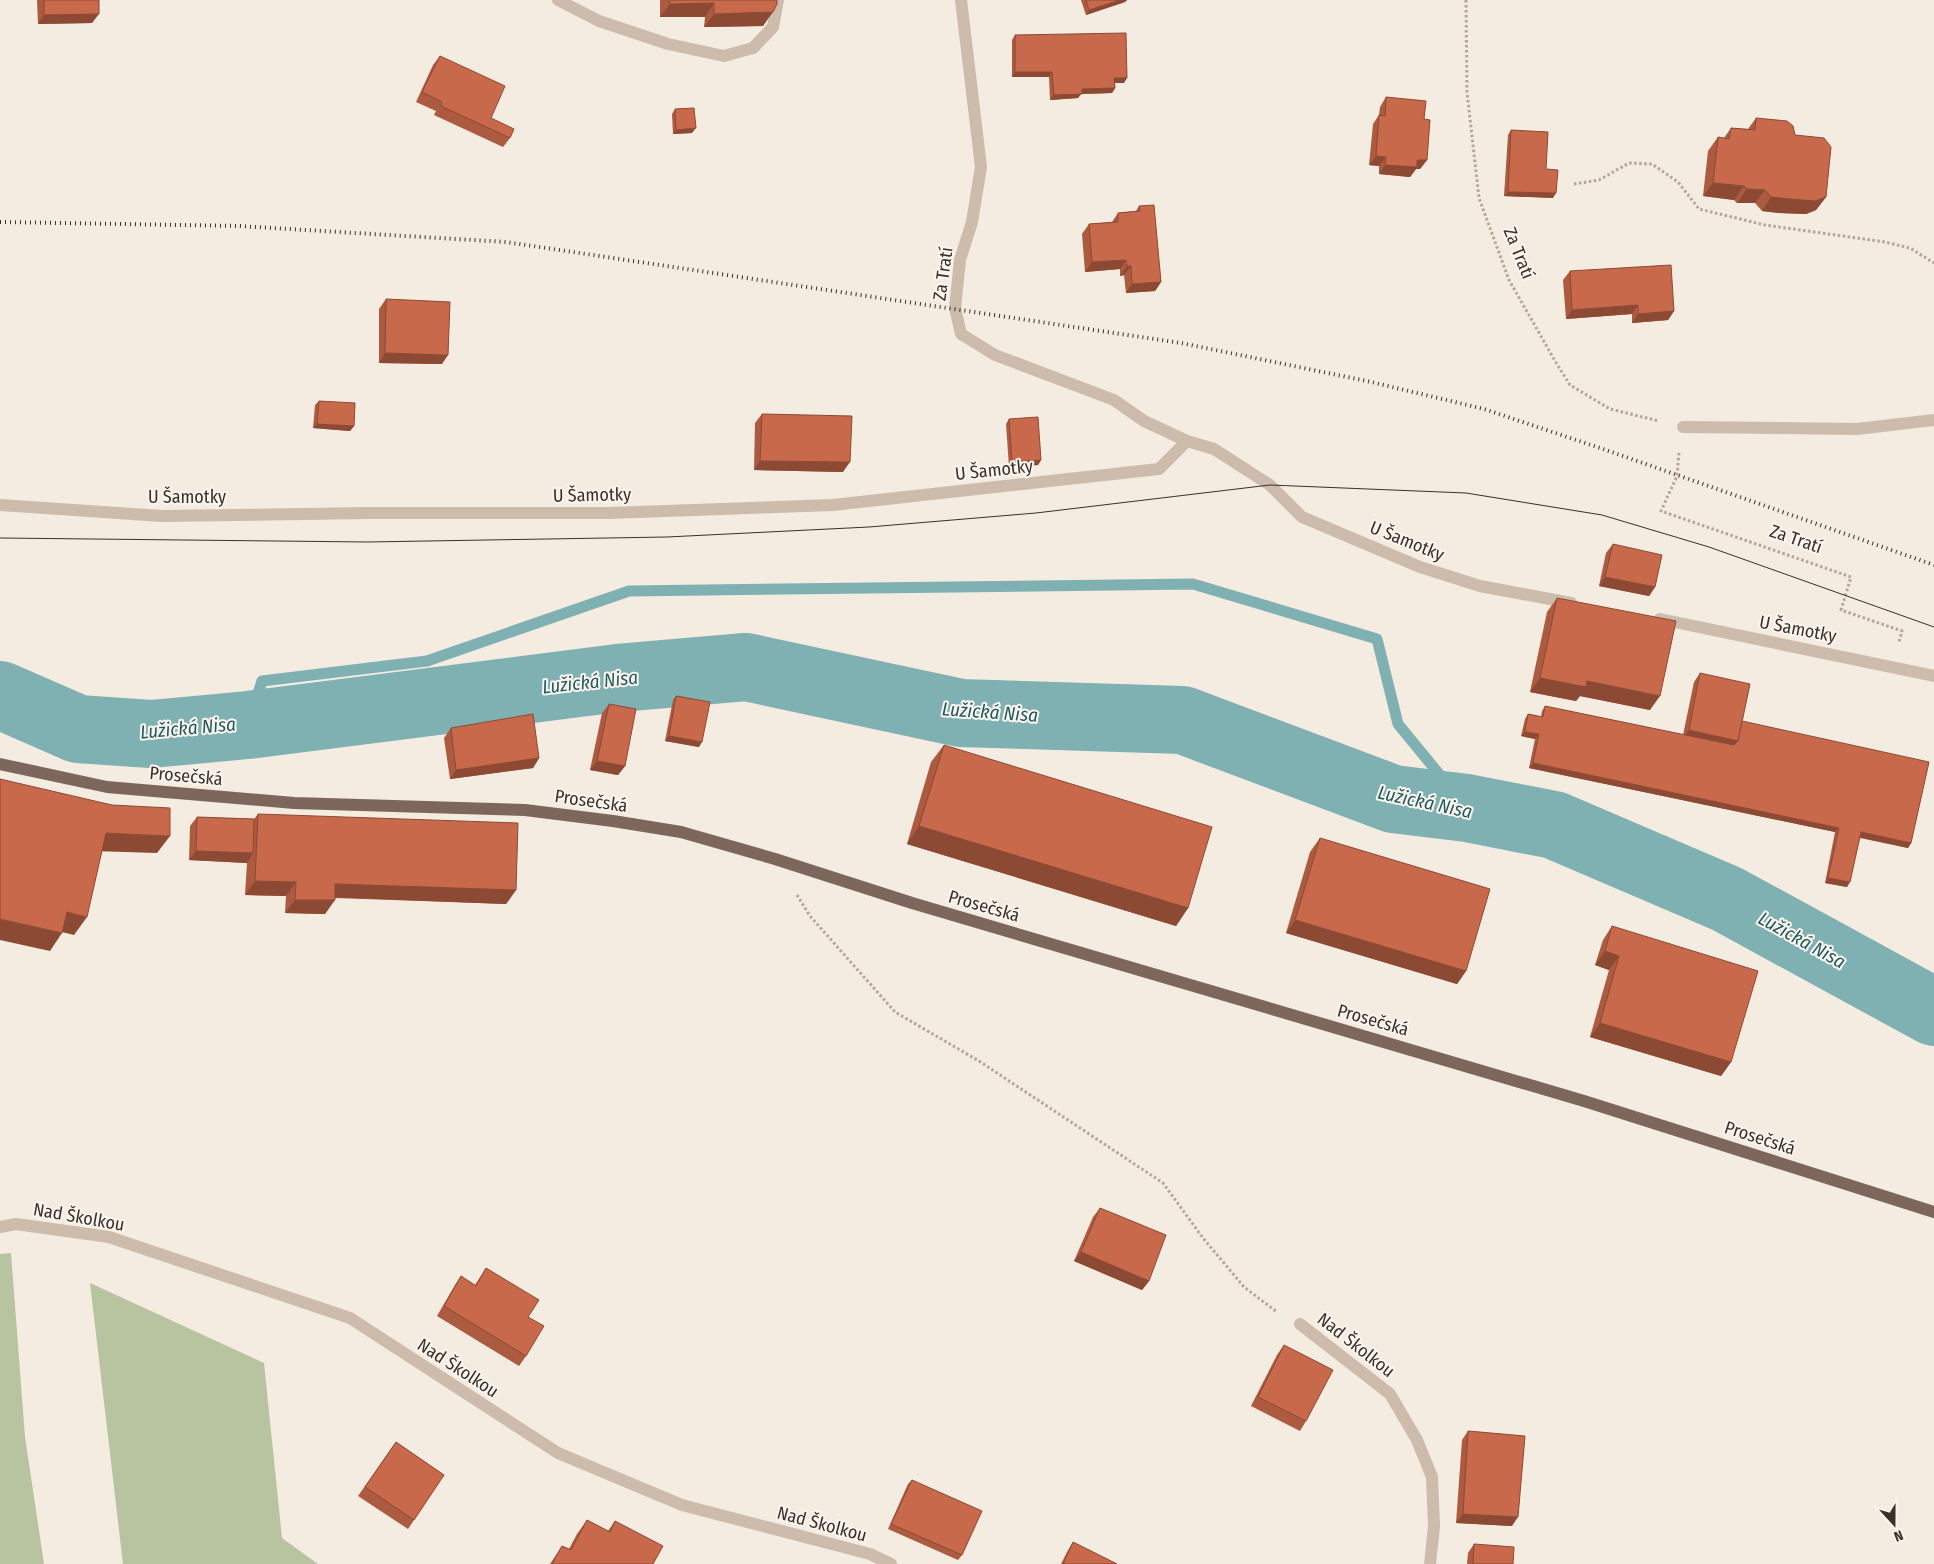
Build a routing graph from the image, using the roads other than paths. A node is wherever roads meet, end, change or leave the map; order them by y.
1 (558, 0) edge
2 (778, 0) edge
3 (961, 0) edge
4 (1934, 420) edge
5 (1683, 427) road end
6 (1187, 441) junction
7 (0, 505) edge
8 (1587, 606) edge
9 (1645, 616) edge
10 (1934, 676) edge
11 (0, 764) edge
12 (1934, 1212) edge
13 (0, 1227) edge
14 (1300, 1324) road end
15 (891, 1564) edge
16 (1430, 1564) edge

1 - 2 street
3 - 6 street, Za Tratí
4 - 5 street
6 - 7 street, U Šamotky
6 - 8 street, U Šamotky
9 - 10 street, U Šamotky
11 - 12 main road, Prosečská
13 - 15 street, Nad Školkou
14 - 16 street, Nad Školkou

